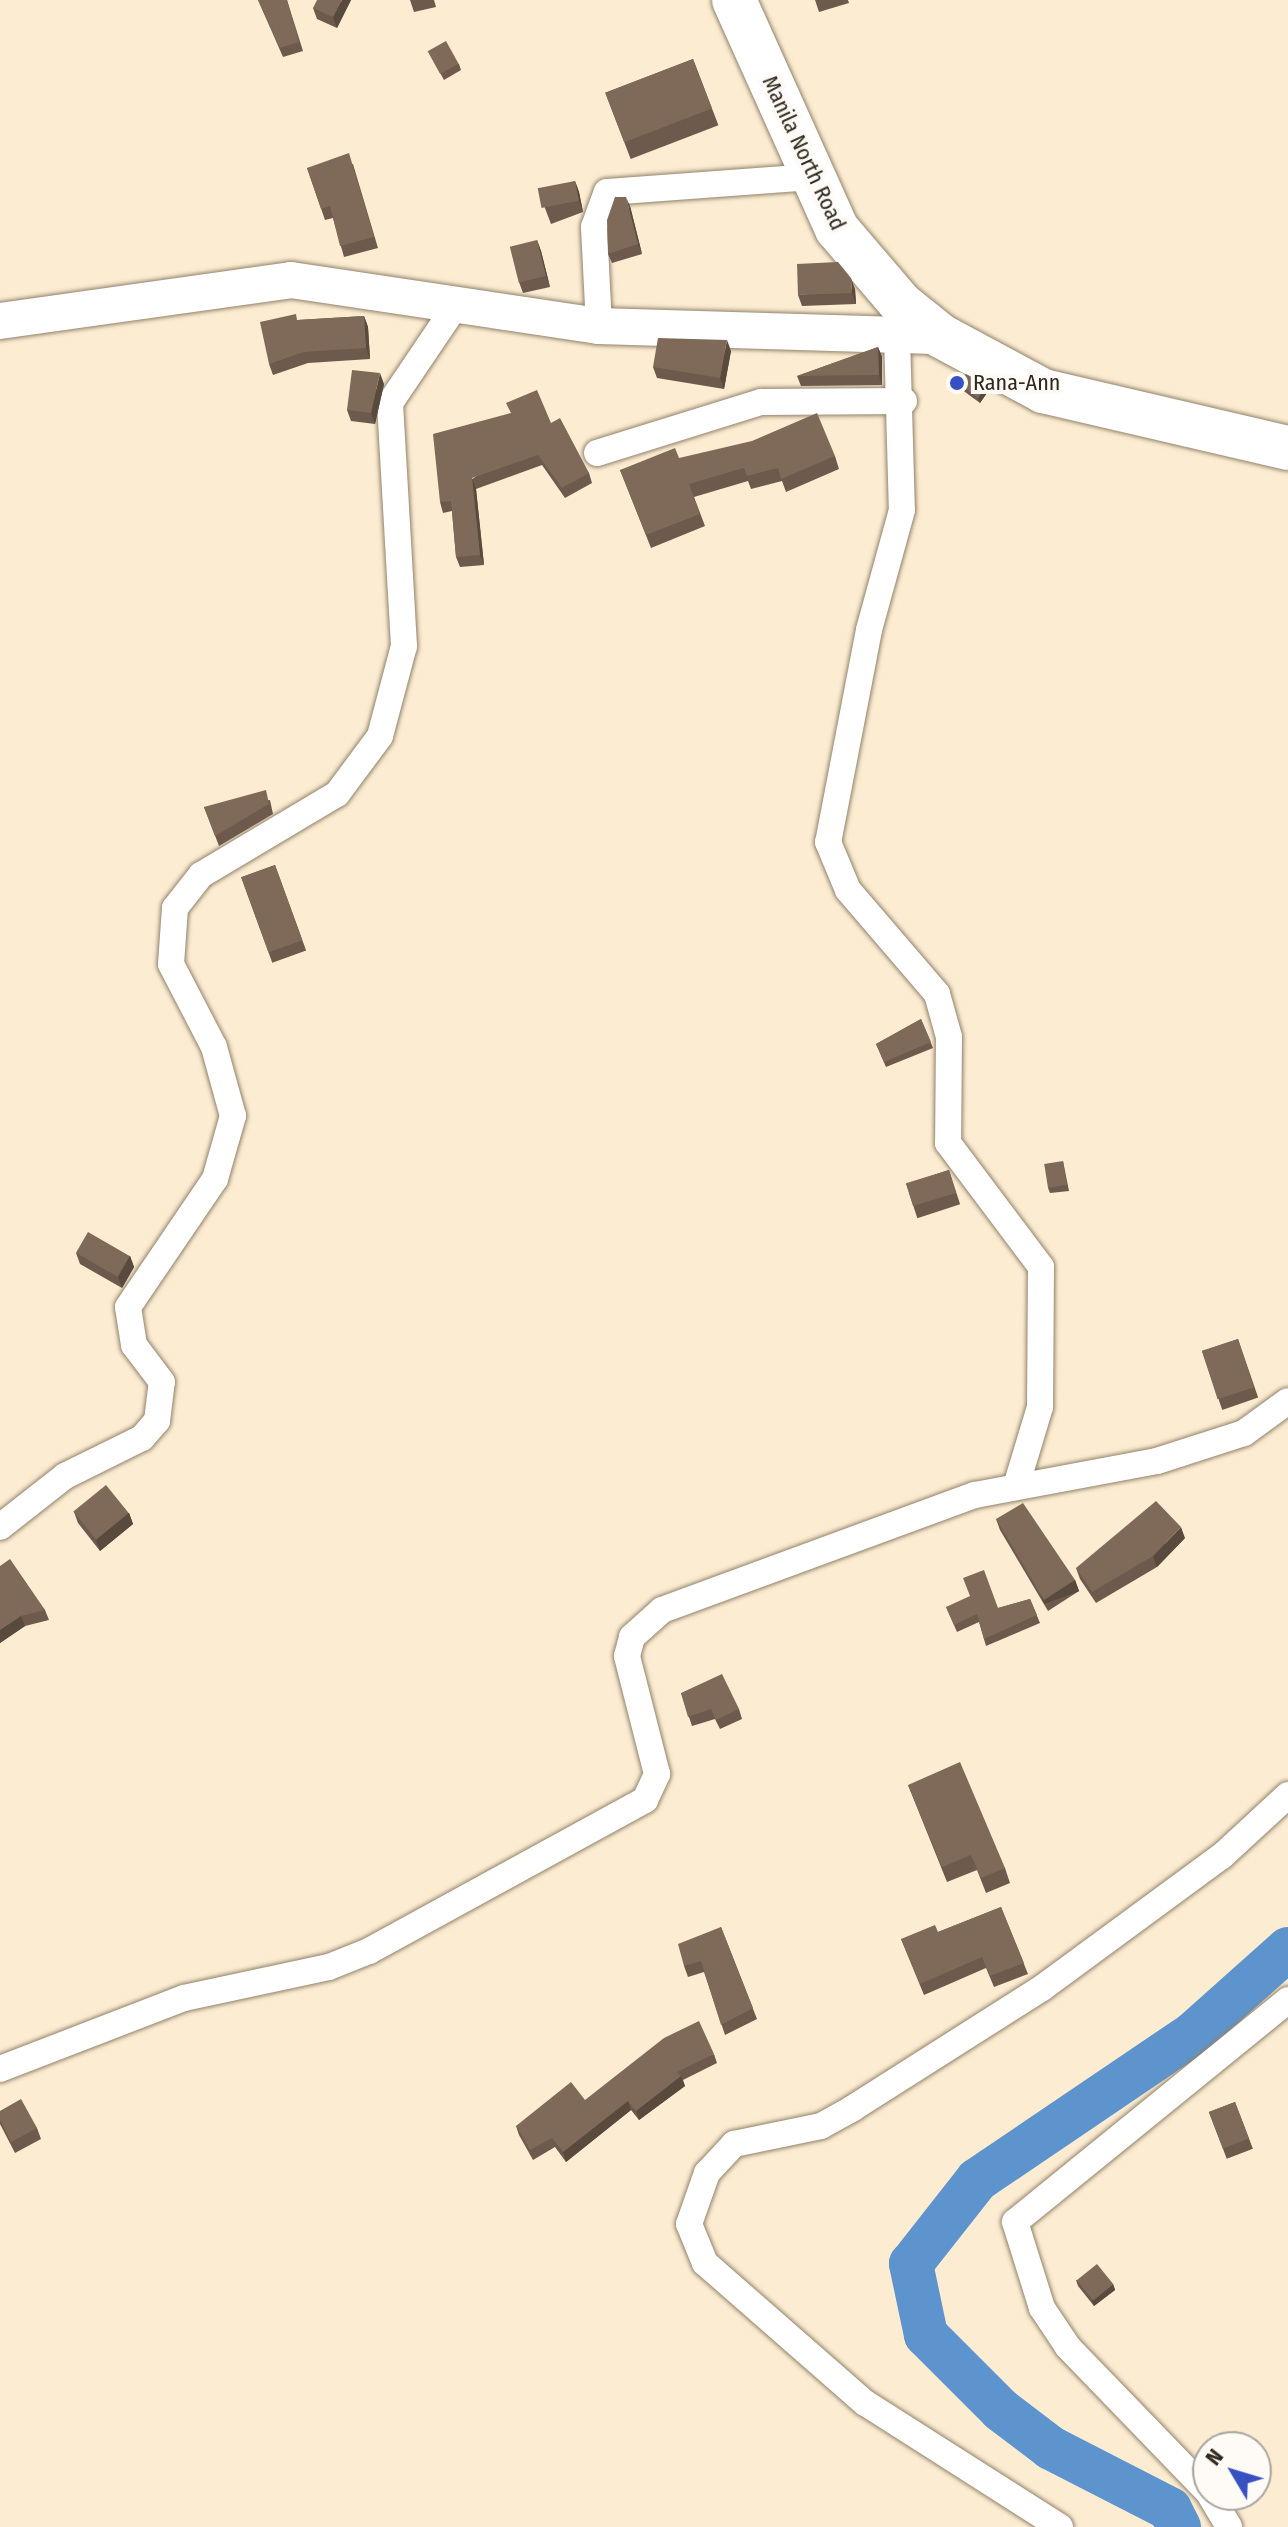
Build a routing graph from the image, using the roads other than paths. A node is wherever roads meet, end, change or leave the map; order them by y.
1 (734, 0) edge
2 (812, 177) junction
3 (456, 305) junction
4 (0, 321) edge
5 (599, 326) junction
6 (897, 336) junction
7 (941, 336) junction
8 (904, 401) junction
9 (1288, 448) edge
10 (597, 453) dead end
11 (1285, 1414) edge
12 (1017, 1483) junction
13 (0, 1527) edge
14 (1288, 1795) edge
15 (1288, 2000) edge
16 (0, 2069) edge
17 (1192, 2476) edge
18 (1060, 2527) edge

1 - 2 highway, Manila North Road
2 - 5 street
2 - 7 highway, Manila North Road
3 - 4 street
3 - 5 street
3 - 13 street
5 - 6 street
6 - 7 street
6 - 8 street
7 - 9 highway, Manila North Road
8 - 10 street
8 - 12 street
11 - 12 street
12 - 16 street
14 - 18 street
15 - 17 street

